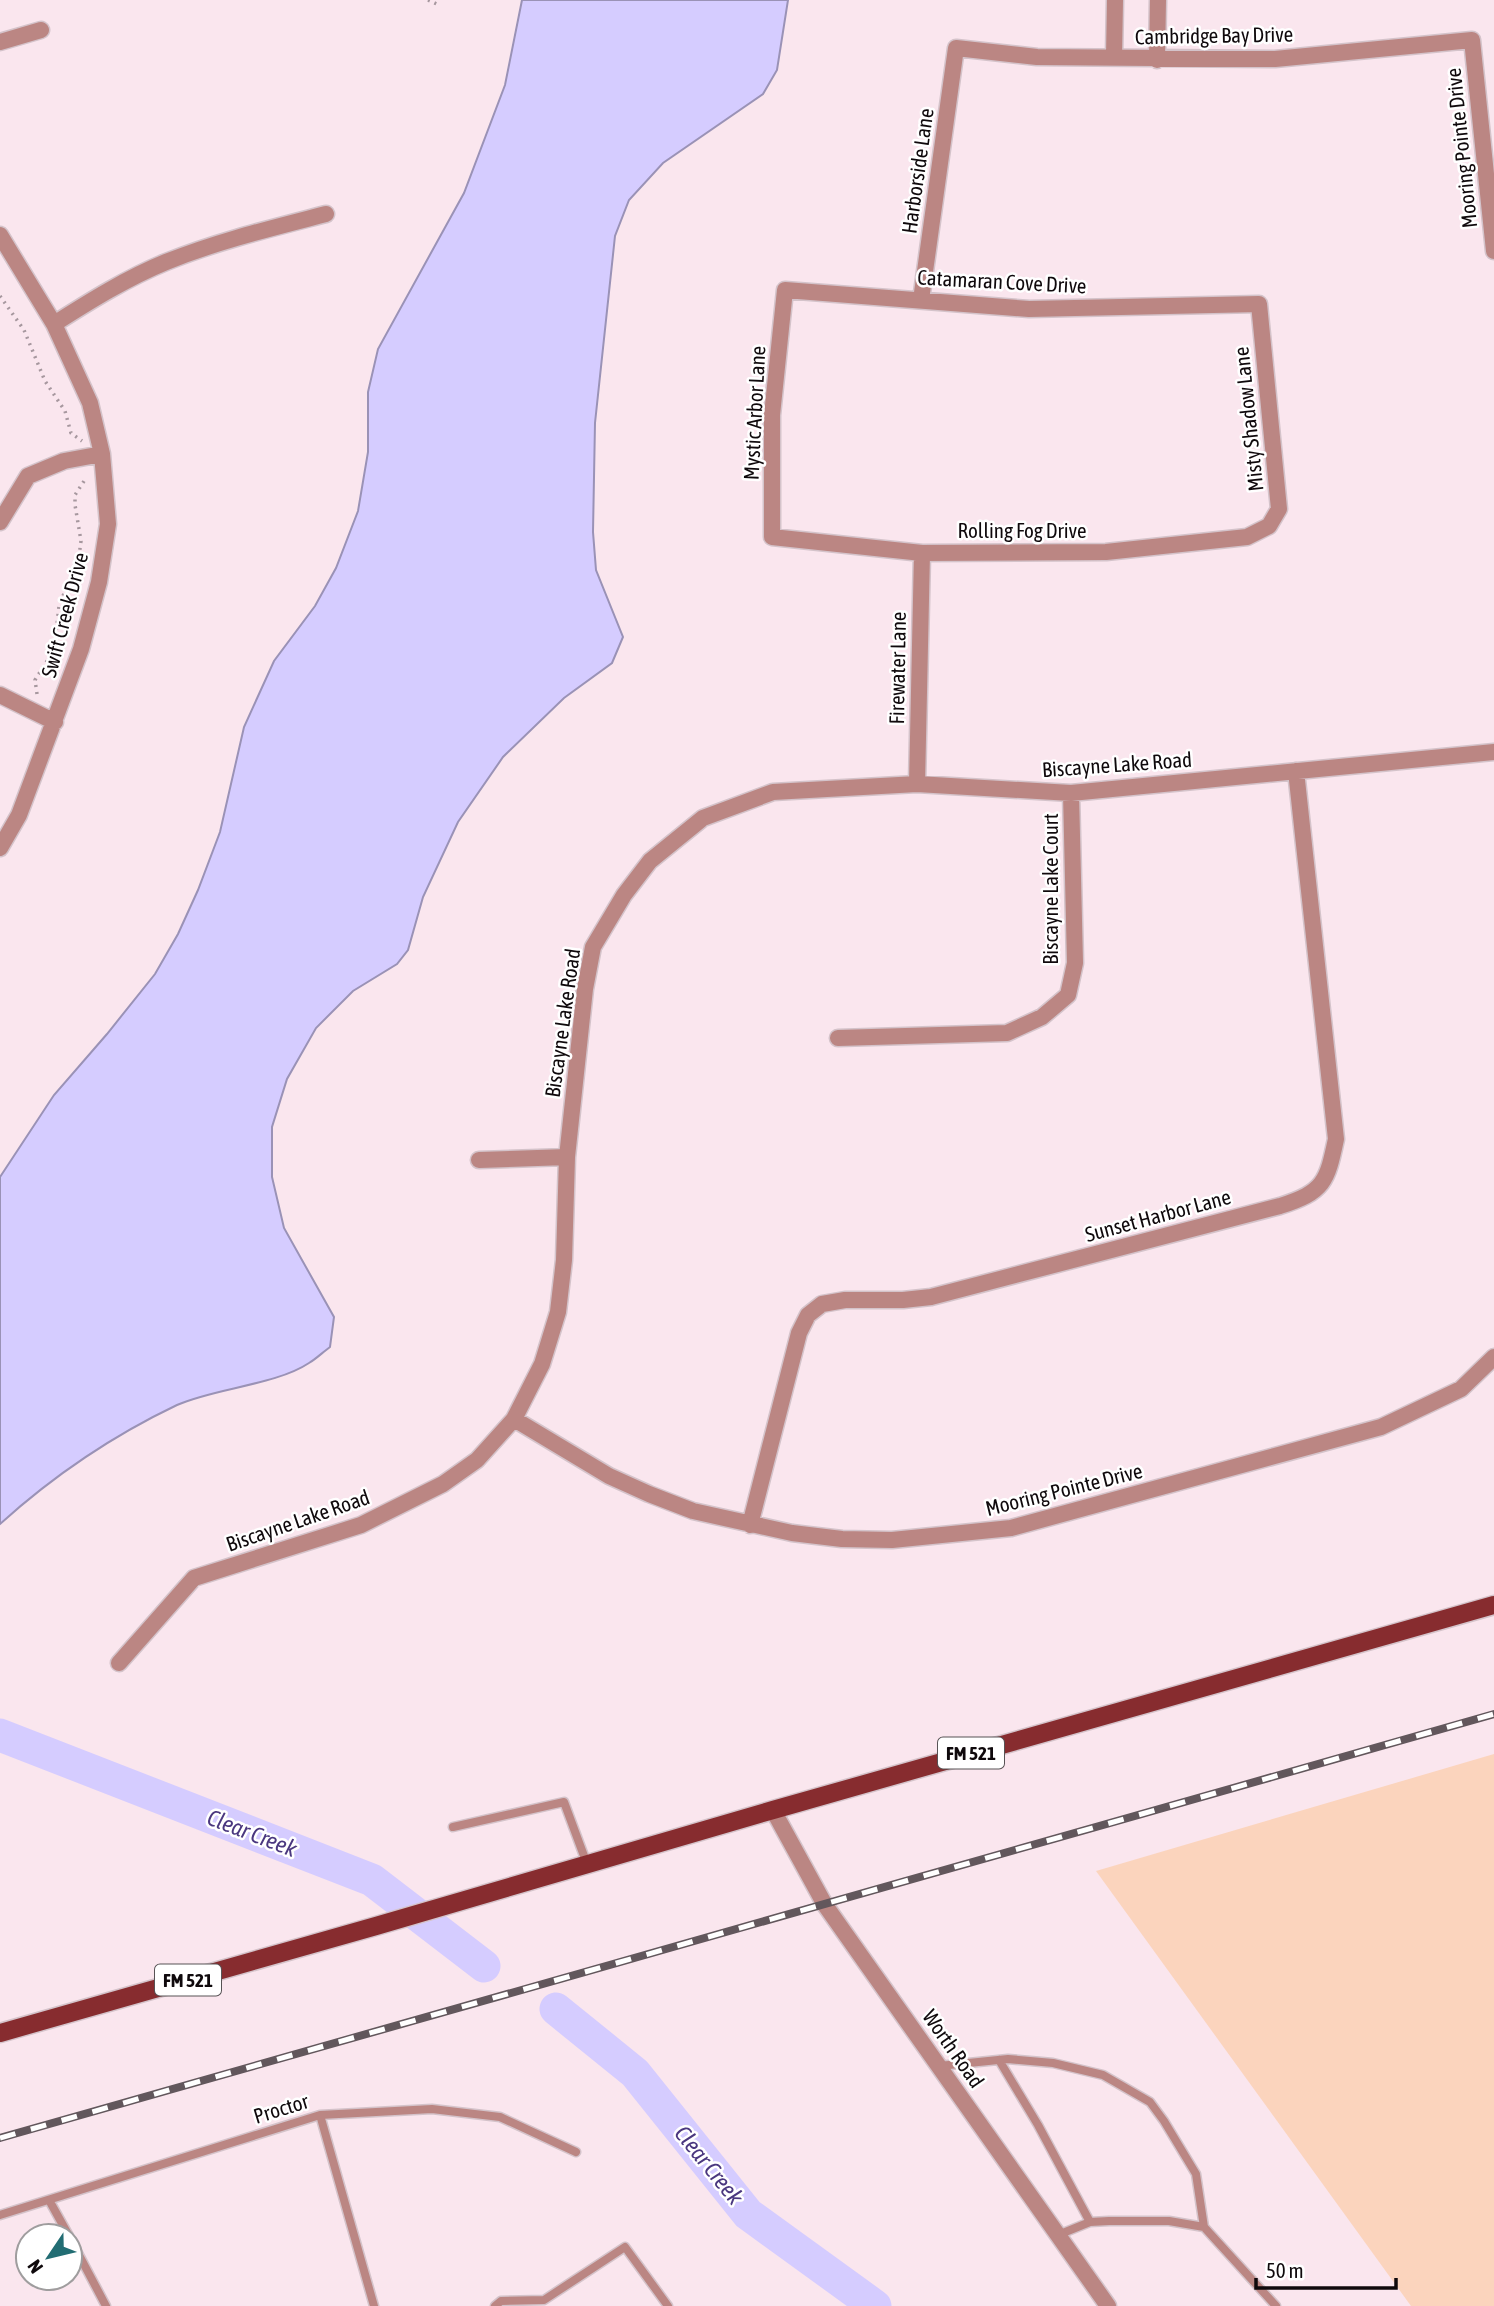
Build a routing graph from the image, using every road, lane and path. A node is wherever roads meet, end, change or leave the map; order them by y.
1 (428, 0) edge
2 (1115, 0) edge
3 (1157, 0) edge
4 (439, 5) dead end
5 (41, 30) dead end
6 (1472, 40) joint
7 (0, 43) edge
8 (956, 48) joint
9 (1114, 57) junction
10 (1157, 60) junction
11 (326, 214) dead end
12 (0, 235) edge
13 (1494, 251) edge
14 (785, 290) joint
15 (0, 296) edge
16 (921, 300) junction
17 (1259, 304) joint
18 (54, 324) junction
19 (102, 454) junction
20 (0, 522) edge
21 (1269, 526) joint
22 (772, 537) joint
23 (922, 553) junction
24 (0, 695) edge
25 (49, 719) junction
26 (1494, 752) edge
27 (1296, 771) junction
28 (917, 784) junction
29 (1071, 793) junction
30 (0, 848) edge
31 (838, 1038) dead end
32 (567, 1157) junction
33 (479, 1160) dead end
34 (1494, 1357) edge
35 (514, 1419) junction
36 (750, 1525) junction
37 (1494, 1605) edge
38 (119, 1662) dead end
39 (773, 1810) junction
40 (453, 1827) dead end
41 (587, 1864) junction
42 (0, 2033) edge
43 (999, 2060) junction
44 (940, 2066) junction
45 (320, 2115) junction
46 (576, 2152) dead end
47 (49, 2200) junction
48 (0, 2214) edge
49 (61, 2222) edge
50 (1090, 2222) junction
51 (1205, 2227) junction
52 (1058, 2235) junction
53 (84, 2265) edge
54 (106, 2306) edge
55 (374, 2306) edge
56 (495, 2306) edge
57 (667, 2306) edge
58 (1108, 2306) edge
59 (1276, 2306) edge

1 - 4 path
2 - 9 street
3 - 10 street
5 - 7 street
6 - 10 street, Cambridge Bay Drive
6 - 13 street, Mooring Pointe Drive
8 - 9 street, Cambridge Bay Drive
8 - 16 street, Harborside Lane
9 - 10 street, Cambridge Bay Drive
11 - 18 street
12 - 18 street, Swift Creek Drive
14 - 16 street, Catamaran Cove Drive
14 - 22 street, Mystic Arbor Lane
15 - 19 path
16 - 17 street, Catamaran Cove Drive
17 - 21 street, Misty Shadow Lane
18 - 19 street, Swift Creek Drive
19 - 20 street
19 - 25 street, Swift Creek Drive
19 - 25 path
21 - 23 street, Rolling Fog Drive
22 - 23 street, Rolling Fog Drive
23 - 28 street, Firewater Lane
24 - 25 street
25 - 30 street, Swift Creek Drive
26 - 27 street, Biscayne Lake Road
27 - 29 street, Biscayne Lake Road
27 - 36 street, Sunset Harbor Lane
28 - 29 street, Biscayne Lake Road
28 - 32 street, Biscayne Lake Road
29 - 31 street, Biscayne Lake Court
32 - 33 street
32 - 35 street, Biscayne Lake Road
34 - 36 street, Mooring Pointe Drive
35 - 36 street, Mooring Pointe Drive
35 - 38 street, Biscayne Lake Road
37 - 39 main road, FM 521
39 - 41 main road, FM 521
39 - 44 street, Worth Road
40 - 41 lane
41 - 42 main road, FM 521
43 - 44 lane
43 - 50 lane
43 - 51 lane
44 - 52 street, Worth Road
45 - 46 lane, Proctor
45 - 47 lane, Proctor
45 - 55 lane
47 - 48 lane, Proctor
47 - 49 lane
50 - 51 lane
50 - 52 lane
51 - 59 lane
52 - 58 street, Worth Road
53 - 54 lane
56 - 57 lane

